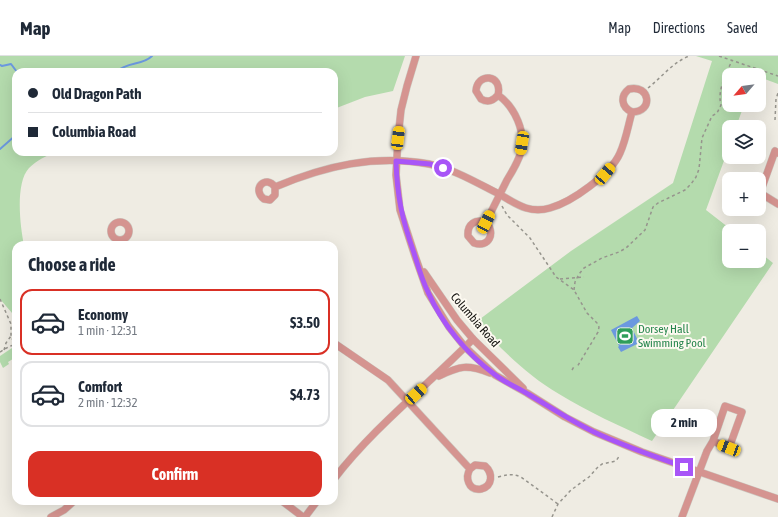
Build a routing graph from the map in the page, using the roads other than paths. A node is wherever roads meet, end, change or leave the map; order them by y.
1 (416, 56) edge
2 (498, 95) dead end
3 (632, 112) junction
4 (778, 154) edge
5 (396, 161) junction
6 (275, 187) dead end
7 (500, 194) junction
8 (778, 204) edge
9 (486, 222) dead end
10 (415, 256) junction
11 (473, 339) junction
12 (338, 346) edge
13 (465, 347) junction
14 (495, 375) junction
15 (433, 379) junction
16 (527, 393) junction
17 (408, 401) junction
18 (713, 441) junction
19 (470, 468) junction
20 (698, 472) junction
21 (338, 474) edge
22 (778, 499) edge
23 (69, 505) edge
24 (288, 505) edge
25 (314, 505) edge
26 (56, 516) edge
27 (304, 517) edge
28 (682, 517) edge

1 - 5 street, Columbia Road
2 - 7 street
3 - 3 street
3 - 7 street
4 - 8 street
5 - 6 street
5 - 7 street
5 - 10 street, Columbia Road
7 - 9 street
10 - 11 street, Columbia Road
10 - 13 street, Columbia Road
11 - 13 street
11 - 16 street, Columbia Road
12 - 17 street
13 - 14 street, Columbia Road
13 - 15 street
14 - 15 street
14 - 16 street, Columbia Road
15 - 17 street
16 - 20 street, Columbia Road
17 - 19 street
17 - 21 street
18 - 18 street
18 - 20 street
19 - 19 street
20 - 22 street, Columbia Road
20 - 28 street
23 - 26 street
24 - 27 street
25 - 27 street

